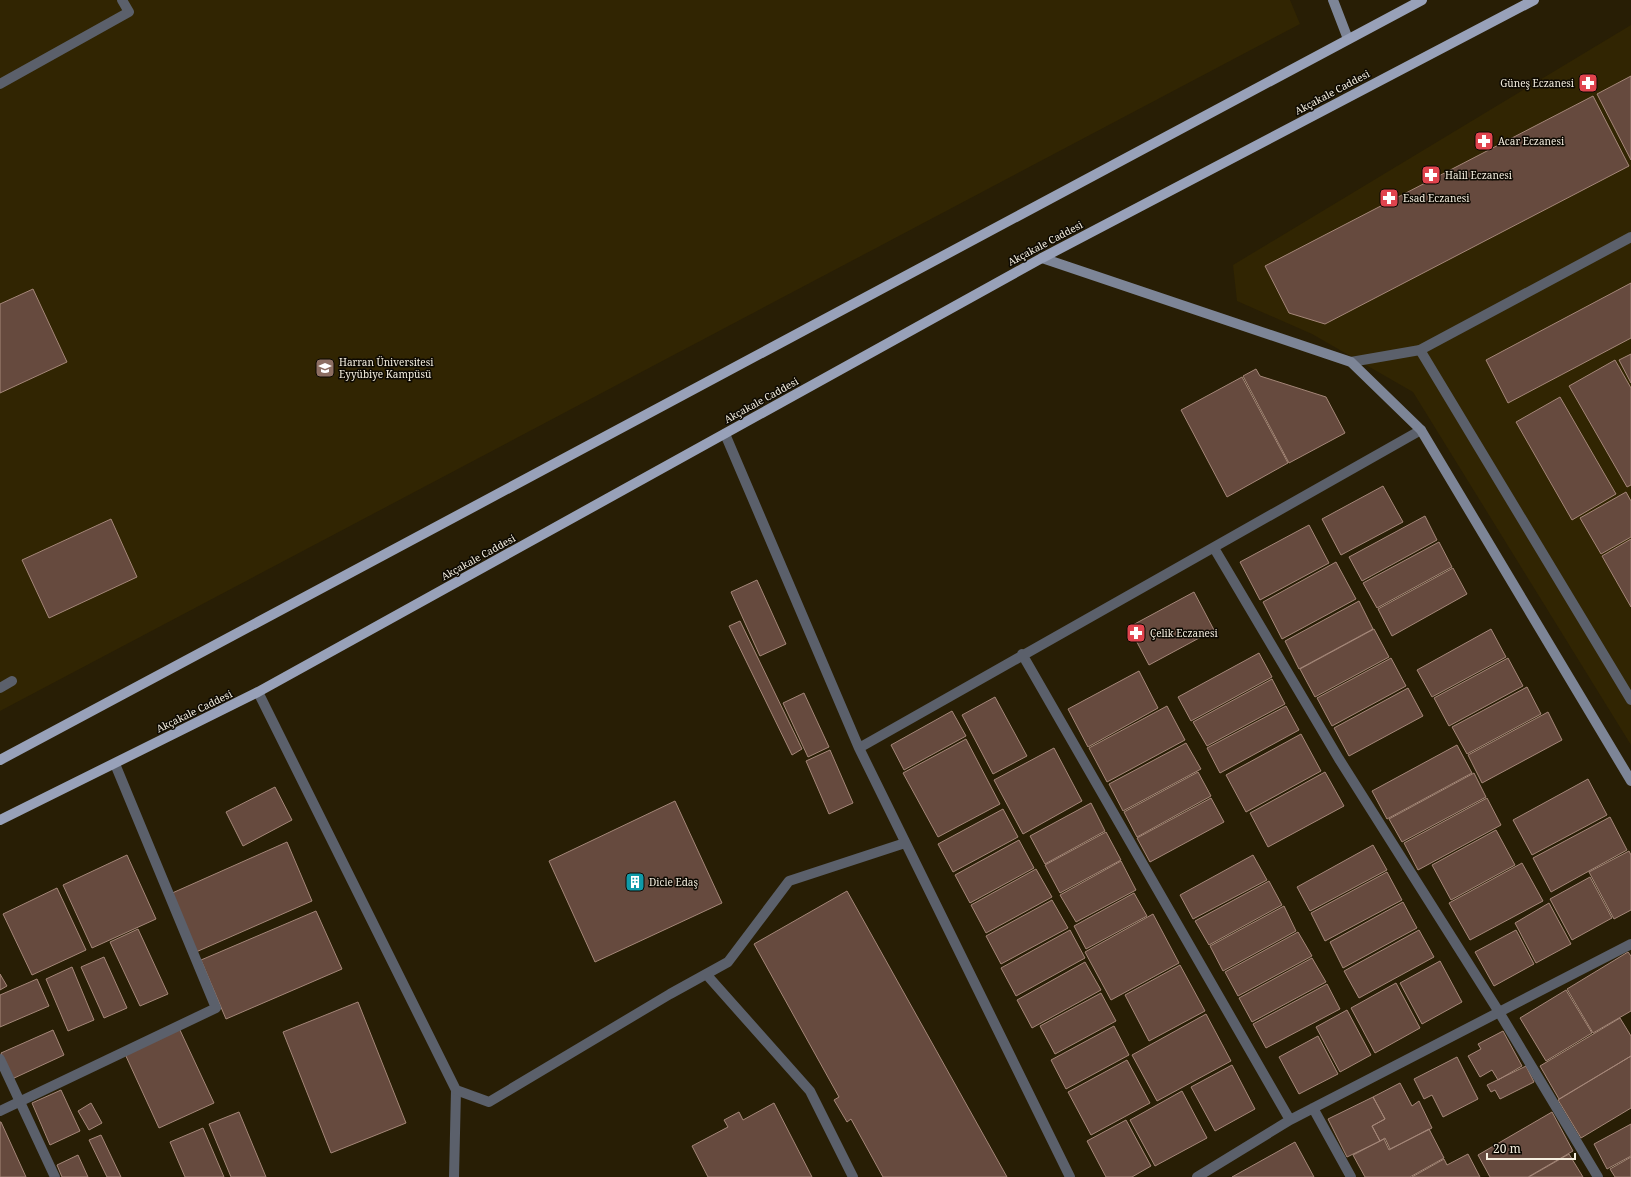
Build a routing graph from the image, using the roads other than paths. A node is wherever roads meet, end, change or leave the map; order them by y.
1 (122, 0) edge
2 (1333, 0) edge
3 (1422, 0) edge
4 (1534, 0) edge
5 (1348, 39) junction
6 (0, 84) edge
7 (1631, 238) edge
8 (1042, 258) junction
9 (1420, 350) junction
10 (1351, 362) junction
11 (1421, 430) junction
12 (725, 434) junction
13 (1214, 548) junction
14 (1022, 654) junction
15 (12, 681) dead end
16 (0, 688) edge
17 (258, 692) junction
18 (1631, 700) edge
19 (859, 748) junction
20 (0, 760) edge
21 (115, 764) junction
22 (1631, 781) edge
23 (0, 820) edge
24 (905, 843) junction
25 (1631, 944) edge
26 (706, 974) junction
27 (1499, 1012) junction
28 (0, 1059) edge
29 (456, 1090) junction
30 (20, 1101) junction
31 (1313, 1108) junction
32 (0, 1111) edge
33 (1290, 1120) junction
34 (55, 1177) edge
35 (454, 1177) edge
36 (853, 1177) edge
37 (1070, 1177) edge
38 (1197, 1177) edge
39 (1351, 1177) edge
40 (1598, 1177) edge

1 - 6 street
2 - 5 street
3 - 5 main road
4 - 8 main road, Akçakale Caddesi
5 - 20 main road
7 - 9 street
8 - 10 street
8 - 12 main road, Akçakale Caddesi
9 - 10 street
9 - 18 street
10 - 11 street
11 - 13 street
11 - 22 street
12 - 17 main road, Akçakale Caddesi
12 - 19 street
13 - 14 street
13 - 27 street
14 - 19 street
14 - 33 street
15 - 16 street
17 - 21 main road, Akçakale Caddesi
17 - 29 street
19 - 24 street
21 - 23 main road, Akçakale Caddesi
21 - 30 street
24 - 26 street
24 - 37 street
25 - 27 street
26 - 29 street
26 - 36 street
27 - 31 street
27 - 40 street
28 - 30 street
29 - 35 street
30 - 32 street
30 - 34 street
31 - 33 street
31 - 39 street
33 - 38 street

